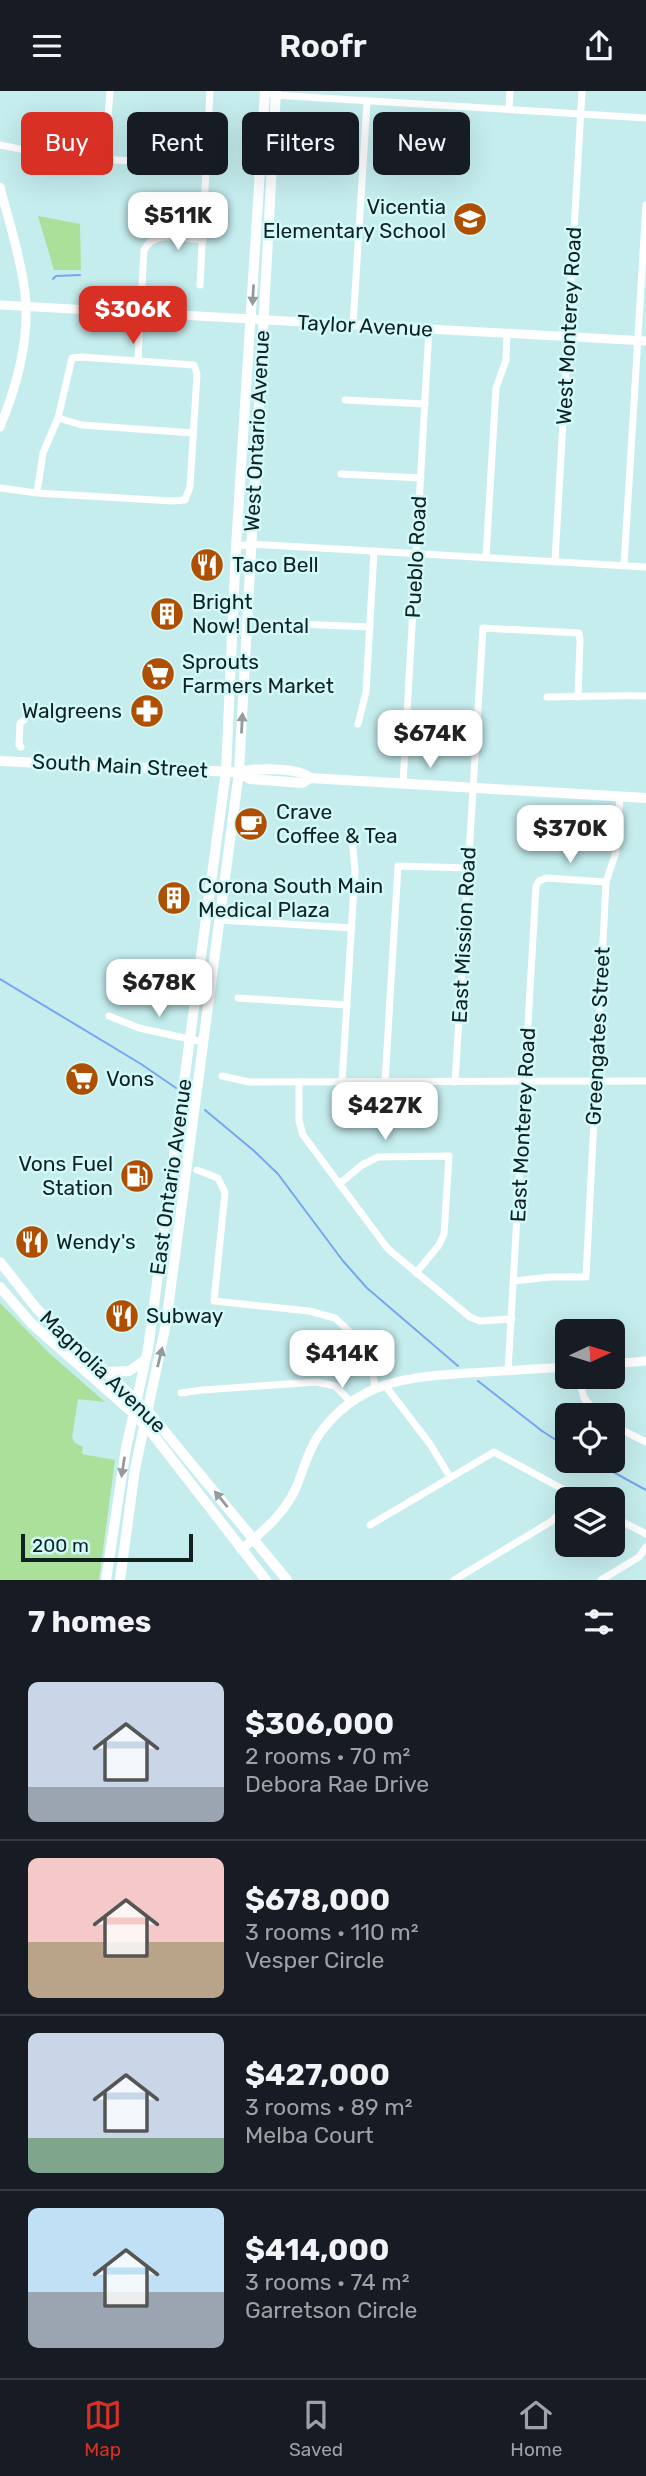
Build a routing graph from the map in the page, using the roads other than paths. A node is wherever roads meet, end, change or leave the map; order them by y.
1 (110, 91) edge
2 (210, 91) edge
3 (510, 91) edge
4 (582, 91) edge
5 (270, 93) edge
6 (368, 101) junction
7 (509, 109) junction
8 (108, 112) edge
9 (209, 112) edge
10 (580, 113) junction
11 (646, 118) edge
12 (0, 145) edge
13 (21, 149) edge
14 (206, 175) edge
15 (0, 187) edge
16 (646, 205) edge
17 (5, 225) edge
18 (203, 240) junction
19 (200, 285) dead end
20 (0, 305) edge
21 (26, 306) junction
22 (140, 313) junction
23 (258, 320) junction
24 (354, 325) junction
25 (429, 329) junction
26 (507, 333) junction
27 (568, 337) junction
28 (642, 341) edge
29 (138, 360) junction
30 (345, 400) dead end
31 (425, 404) junction
32 (58, 418) junction
33 (0, 426) edge
34 (193, 433) junction
35 (341, 474) dead end
36 (421, 478) junction
37 (0, 488) edge
38 (37, 493) junction
39 (251, 544) junction
40 (236, 547) junction
41 (374, 551) junction
42 (416, 553) junction
43 (486, 557) junction
44 (555, 561) junction
45 (624, 565) junction
46 (646, 567) edge
47 (299, 624) dead end
48 (370, 627) junction
49 (547, 697) dead end
50 (578, 697) junction
51 (646, 697) edge
52 (24, 720) dead end
53 (358, 724) dead end
54 (21, 747) dead end
55 (0, 761) edge
56 (226, 771) junction
57 (239, 772) junction
58 (403, 784) junction
59 (473, 788) junction
60 (620, 796) junction
61 (646, 798) edge
62 (352, 839) dead end
63 (216, 847) junction
64 (468, 868) junction
65 (606, 882) junction
66 (219, 920) junction
67 (352, 928) junction
68 (237, 998) dead end
69 (347, 1005) junction
70 (109, 1016) dead end
71 (190, 1040) junction
72 (203, 1042) junction
73 (222, 1076) dead end
74 (455, 1081) junction
75 (525, 1081) junction
76 (594, 1081) junction
77 (646, 1081) edge
78 (299, 1082) junction
79 (342, 1082) junction
80 (385, 1082) junction
81 (197, 1170) dead end
82 (338, 1184) junction
83 (0, 1262) edge
84 (415, 1273) junction
85 (514, 1281) junction
86 (0, 1287) edge
87 (512, 1319) junction
88 (145, 1360) junction
89 (646, 1361) edge
90 (625, 1363) edge
91 (555, 1368) edge
92 (508, 1371) junction
93 (106, 1372) junction
94 (384, 1384) junction
95 (374, 1388) junction
96 (181, 1394) dead end
97 (137, 1400) junction
98 (351, 1402) junction
99 (148, 1410) junction
100 (133, 1413) junction
101 (144, 1424) junction
102 (625, 1432) edge
103 (646, 1442) edge
104 (139, 1452) junction
105 (168, 1454) junction
106 (450, 1477) junction
107 (556, 1487) edge
108 (555, 1518) edge
109 (625, 1523) edge
110 (370, 1525) dead end
111 (646, 1534) edge
112 (254, 1539) junction
113 (646, 1547) edge
114 (241, 1550) junction
115 (106, 1580) edge
116 (120, 1580) edge
117 (266, 1580) edge
118 (286, 1580) edge
119 (453, 1580) edge
120 (601, 1580) edge

1 - 8 street
2 - 9 street
3 - 7 street
4 - 10 street, West Monterey Road
5 - 6 street
5 - 23 main road, West Ontario Avenue
6 - 7 street
6 - 24 street
7 - 10 street
10 - 11 street
10 - 27 street, West Monterey Road
12 - 13 street
14 - 18 street
15 - 17 street
16 - 28 street
17 - 21 street
18 - 19 street
18 - 22 street
20 - 21 street, Taylor Avenue
21 - 22 street, Taylor Avenue
21 - 33 street
22 - 23 street, Taylor Avenue
22 - 29 street
23 - 24 street, Taylor Avenue
23 - 39 main road, West Ontario Avenue
23 - 40 main road, West Ontario Avenue
24 - 25 street, Taylor Avenue
25 - 26 street, Taylor Avenue
25 - 31 street, Pueblo Road
26 - 27 street, Taylor Avenue
26 - 43 street
27 - 28 street, Taylor Avenue
27 - 44 street, West Monterey Road
28 - 45 street
29 - 32 street
29 - 34 street
30 - 31 street
31 - 36 street, Pueblo Road
32 - 34 street
32 - 38 street
34 - 38 street
35 - 36 street
36 - 42 street, Pueblo Road
37 - 38 street
39 - 40 street
39 - 41 street
57 -> 39 main road, West Ontario Avenue
40 - 56 main road, West Ontario Avenue
41 - 42 street
41 - 48 street
42 - 43 street
42 - 58 street, Pueblo Road
43 - 44 street
44 - 45 street
45 - 46 street
47 - 48 street
48 - 53 street
49 - 50 street
50 - 51 street
50 - 59 street, East Mission Road
52 - 54 street
55 - 56 main road, South Main Street
56 - 57 main road, South Main Street
56 - 63 main road, East Ontario Avenue
57 - 58 main road, South Main Street
57 - 66 main road, East Ontario Avenue
58 - 59 main road, South Main Street
59 - 60 main road, South Main Street
59 - 64 street, East Mission Road
60 - 61 main road, South Main Street
60 - 65 street, Greengates Street
62 - 67 street
63 - 66 main road
63 - 71 main road, East Ontario Avenue
64 - 74 street, East Mission Road
64 - 80 street
65 - 75 street, East Monterey Road
65 - 76 street, Greengates Street
66 - 67 street
66 - 72 main road, East Ontario Avenue
67 - 69 street
68 - 69 street
69 - 79 street
70 - 71 street
71 - 72 street
71 - 88 main road, East Ontario Avenue
99 -> 72 main road, East Ontario Avenue
73 - 78 street
74 - 75 street
74 - 80 street
75 - 76 street
75 - 85 street, East Monterey Road
76 - 77 street
76 - 85 street, Greengates Street
78 - 79 street
78 - 82 street
79 - 80 street
81 - 95 street
82 - 84 street
82 - 84 street
83 - 93 main road, Magnolia Avenue
84 - 87 street
85 - 87 street, East Monterey Road
86 - 100 main road, Magnolia Avenue
87 - 92 street, East Monterey Road
88 - 93 main road
88 - 97 main road, East Ontario Avenue
89 - 90 street
91 - 92 street
92 - 94 street
93 - 97 main road, Magnolia Avenue
94 - 95 street
94 - 106 street
95 - 98 street
96 - 98 street
97 - 99 main road, Magnolia Avenue
97 - 100 main road, East Ontario Avenue
98 - 112 street
99 - 101 main road, East Ontario Avenue
112 -> 99 main road, Magnolia Avenue
100 - 101 main road, Magnolia Avenue
100 -> 115 main road, East Ontario Avenue
101 - 104 main road, East Ontario Avenue
101 - 105 main road, Magnolia Avenue
102 - 103 street
104 - 105 main road
104 - 116 main road, East Ontario Avenue
105 - 114 main road, Magnolia Avenue
106 - 107 street
106 - 110 street
108 - 119 street
109 - 111 street
112 - 114 street
112 - 118 main road, Magnolia Avenue
113 - 120 street
114 - 117 main road, Magnolia Avenue

